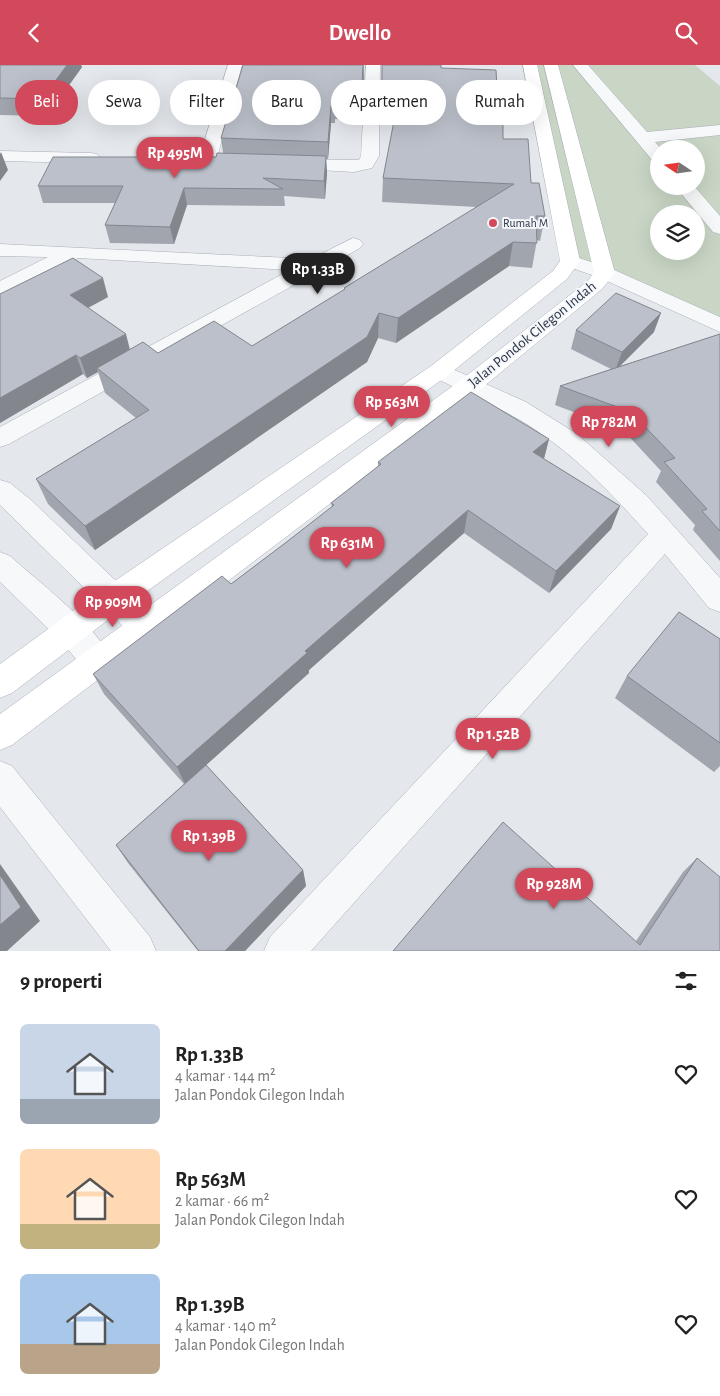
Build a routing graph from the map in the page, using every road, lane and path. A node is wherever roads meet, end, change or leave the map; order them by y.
1 (235, 65) edge
2 (373, 65) edge
3 (530, 65) edge
4 (551, 65) edge
5 (580, 65) edge
6 (720, 130) edge
7 (642, 138) junction
8 (650, 147) edge
9 (0, 156) edge
10 (108, 159) edge
11 (187, 161) edge
12 (207, 162) junction
13 (226, 162) edge
14 (276, 164) edge
15 (692, 195) edge
16 (720, 227) edge
17 (353, 244) dead end
18 (0, 250) edge
19 (77, 252) junction
20 (570, 261) junction
21 (312, 265) junction
22 (605, 273) junction
23 (0, 289) edge
24 (720, 325) edge
25 (439, 371) junction
26 (469, 386) junction
27 (0, 438) edge
28 (0, 491) edge
29 (665, 535) junction
30 (0, 564) edge
31 (114, 598) junction
32 (720, 599) edge
33 (143, 626) junction
34 (71, 631) junction
35 (97, 661) junction
36 (0, 683) edge
37 (0, 734) edge
38 (0, 778) edge
39 (136, 951) edge
40 (284, 951) edge

1 - 12 street
2 - 14 street
3 - 20 street
4 - 22 street, Jalan Pondok Cilegon Indah
5 - 7 street
6 - 7 street
7 - 8 street
9 - 10 street
11 - 12 street
12 - 13 street
15 - 16 street
17 - 21 street
18 - 19 street
19 - 21 street
19 - 23 street
20 - 22 street, Jalan Pondok Cilegon Indah
20 - 25 street, Jalan Pondok Cilegon Indah
21 - 27 street
22 - 24 street, Jalan Pondok Cilegon Indah
22 - 26 street, Jalan Pondok Cilegon Indah
25 - 26 street
25 - 31 street, Jalan Pondok Cilegon Indah
26 - 29 street
26 - 33 street, Jalan Pondok Cilegon Indah
28 - 31 street
29 - 32 street
29 - 40 street
30 - 34 street
31 - 33 street
31 - 34 street, Jalan Pondok Cilegon Indah
33 - 35 street, Jalan Pondok Cilegon Indah
34 - 35 street
34 - 36 street, Jalan Pondok Cilegon Indah
35 - 37 street, Jalan Pondok Cilegon Indah
38 - 39 street

